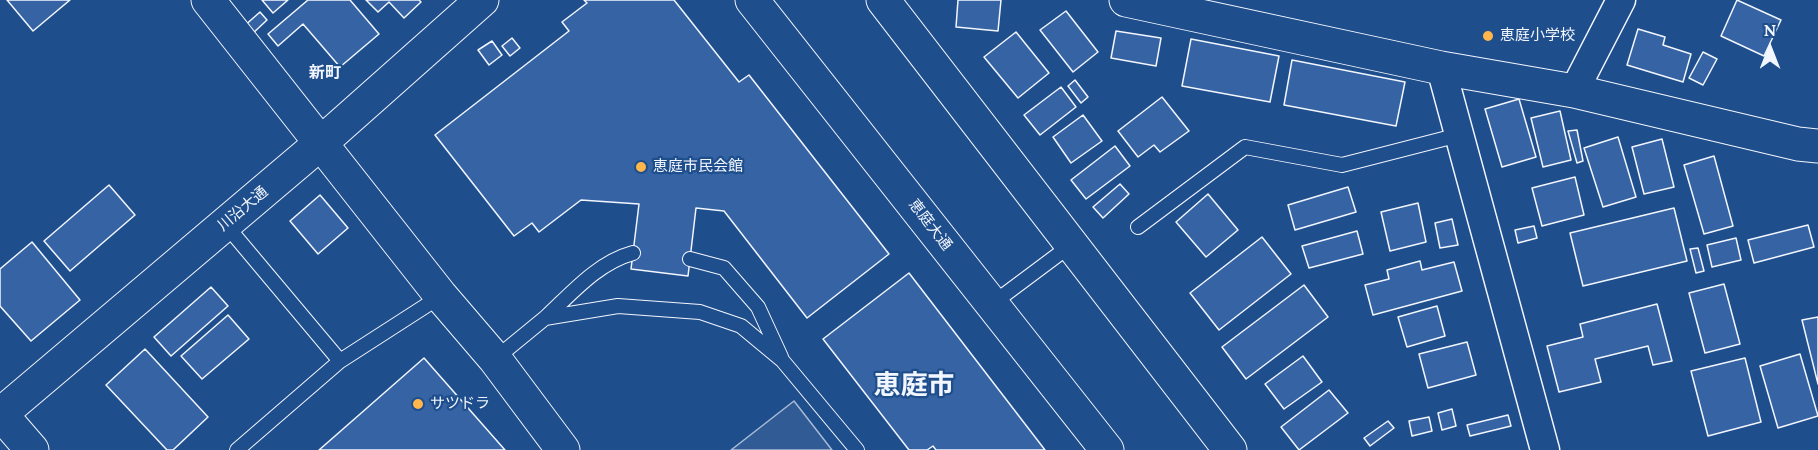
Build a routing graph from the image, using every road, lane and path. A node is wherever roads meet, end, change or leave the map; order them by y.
1 (208, 0) edge
2 (482, 0) edge
3 (883, 0) edge
4 (1621, 0) edge
5 (1142, 2) edge
6 (766, 5) edge
7 (1441, 68) junction
8 (1574, 91) junction
9 (1459, 135) junction
10 (322, 142) junction
11 (1818, 146) edge
12 (225, 224) junction
13 (1138, 227) dead end
14 (1071, 245) junction
15 (633, 253) dead end
16 (690, 259) dead end
17 (441, 296) junction
18 (992, 304) junction
19 (545, 318) junction
20 (495, 359) junction
21 (782, 360) junction
22 (340, 361) junction
23 (0, 414) edge
24 (32, 450) edge
25 (237, 450) edge
26 (563, 450) edge
27 (857, 450) edge
28 (1107, 450) edge
29 (1230, 450) edge
30 (1545, 450) edge

1 - 10 street
2 - 10 street, 川沿大通
3 - 14 street
4 - 8 street
5 - 7 street
6 - 18 street, 恵庭大通
7 - 8 street
7 - 9 street
8 - 11 street
9 - 13 lane
9 - 30 street
10 - 12 street, 川沿大通
10 - 17 street
12 - 22 lane
12 - 23 street, 川沿大通
14 - 18 lane
14 - 29 street
15 - 19 lane
16 - 21 lane
17 - 20 street
17 - 22 lane
18 - 28 street, 恵庭大通
19 - 20 lane
19 - 21 lane
20 - 26 street
21 - 27 lane
22 - 25 lane
23 - 24 street

